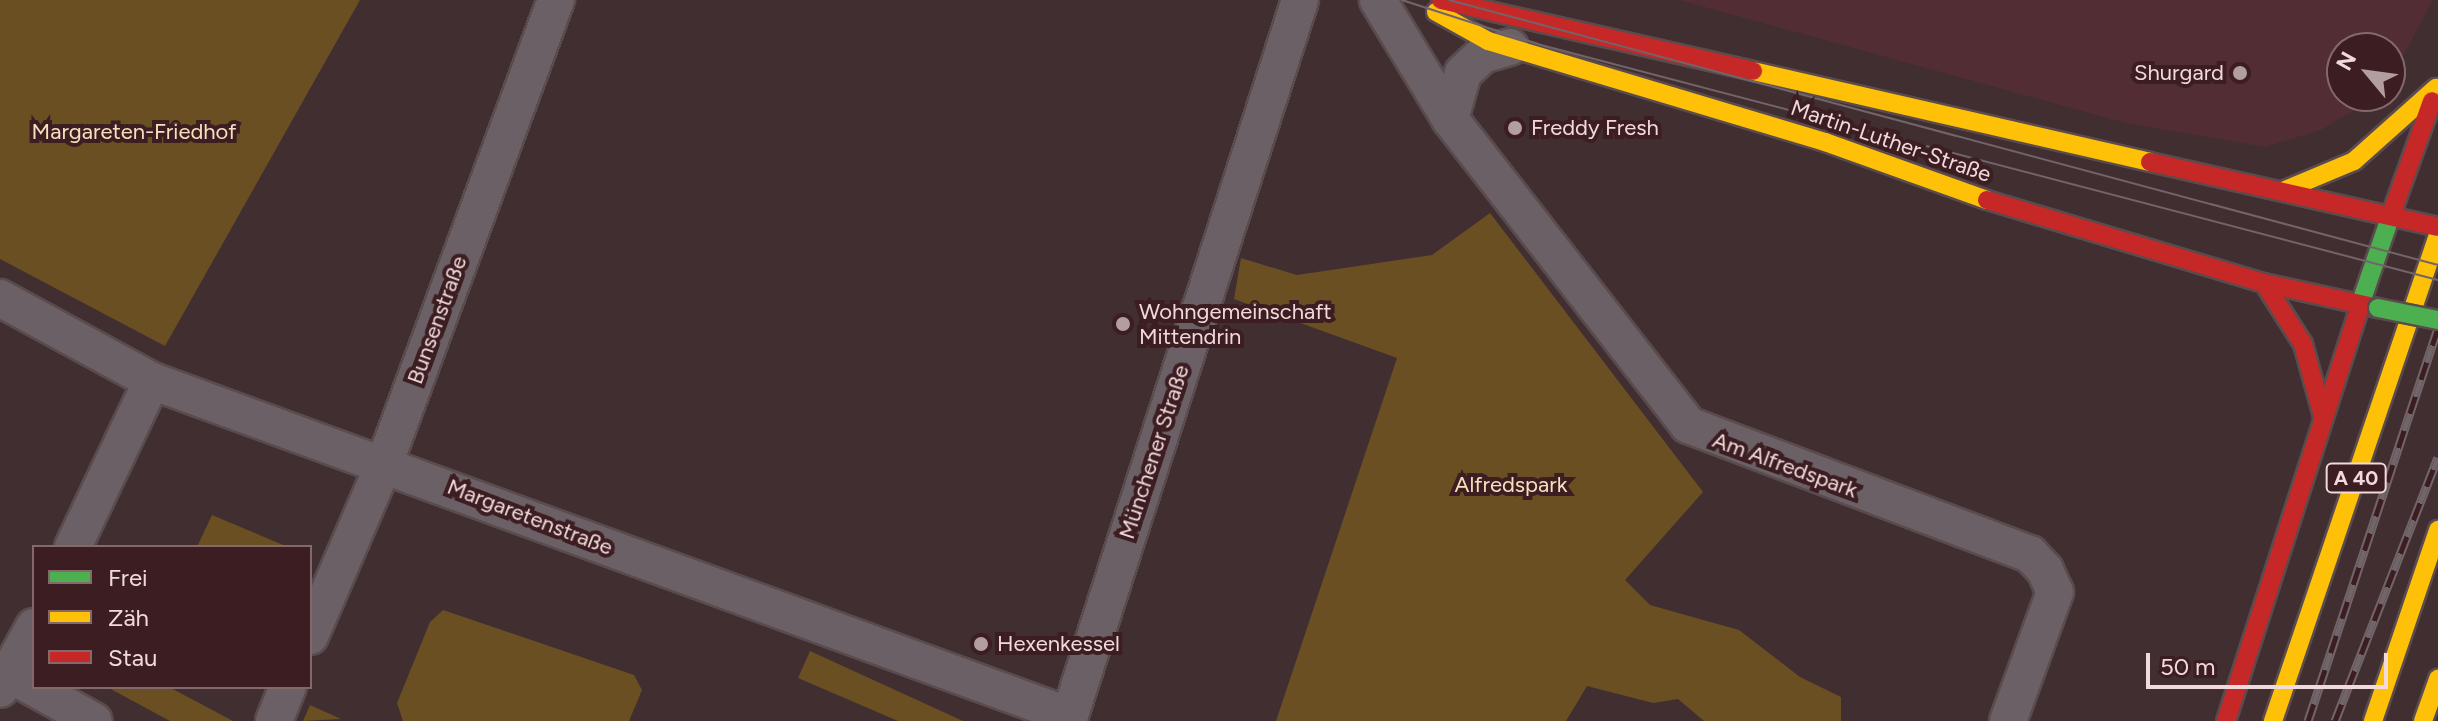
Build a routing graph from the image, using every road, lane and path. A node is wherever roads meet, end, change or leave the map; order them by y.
1 (556, 0) edge
2 (1300, 0) edge
3 (1378, 0) edge
4 (1415, 0) edge
5 (1441, 0) edge
6 (1510, 47) junction
7 (2437, 86) edge
8 (1450, 119) junction
9 (2285, 190) junction
10 (2400, 217) junction
11 (2438, 227) edge
12 (2438, 235) edge
13 (2264, 283) junction
14 (0, 298) edge
15 (2369, 307) junction
16 (2438, 320) edge
17 (152, 381) junction
18 (2323, 416) junction
19 (385, 462) junction
20 (2438, 530) edge
21 (74, 545) edge
22 (32, 630) edge
23 (312, 631) edge
24 (3, 678) edge
25 (2438, 679) edge
26 (287, 689) edge
27 (1069, 719) edge
28 (94, 721) edge
29 (274, 721) edge
30 (2008, 721) edge
31 (2226, 721) edge
32 (2273, 721) edge
33 (2373, 721) edge
34 (2423, 721) edge

1 - 19 street, Bunsenstraße
2 - 27 street, Münchener Straße
3 - 8 street, Am Alfredspark
4 - 6 main road, Martin-Luther-Straße
5 - 9 main road, Martin-Luther-Straße
6 - 8 street
6 - 13 main road, Martin-Luther-Straße
7 - 9 main road
7 - 10 main road
8 - 30 street, Am Alfredspark
9 - 10 main road, Martin-Luther-Straße
10 - 11 main road, Martin-Luther-Straße
10 - 15 main road
12 - 32 main road, A 40
13 - 15 main road, Martin-Luther-Straße
13 - 18 main road
14 - 17 street, Margaretenstraße
15 - 16 main road, Martin-Luther-Straße, bridge
15 - 18 main road
17 - 19 street, Margaretenstraße
17 - 21 street
18 - 31 main road
19 - 23 street, Bunsenstraße
19 - 27 street, Margaretenstraße
20 - 33 main road
22 - 24 street
24 - 28 street
25 - 34 main road
26 - 29 street

